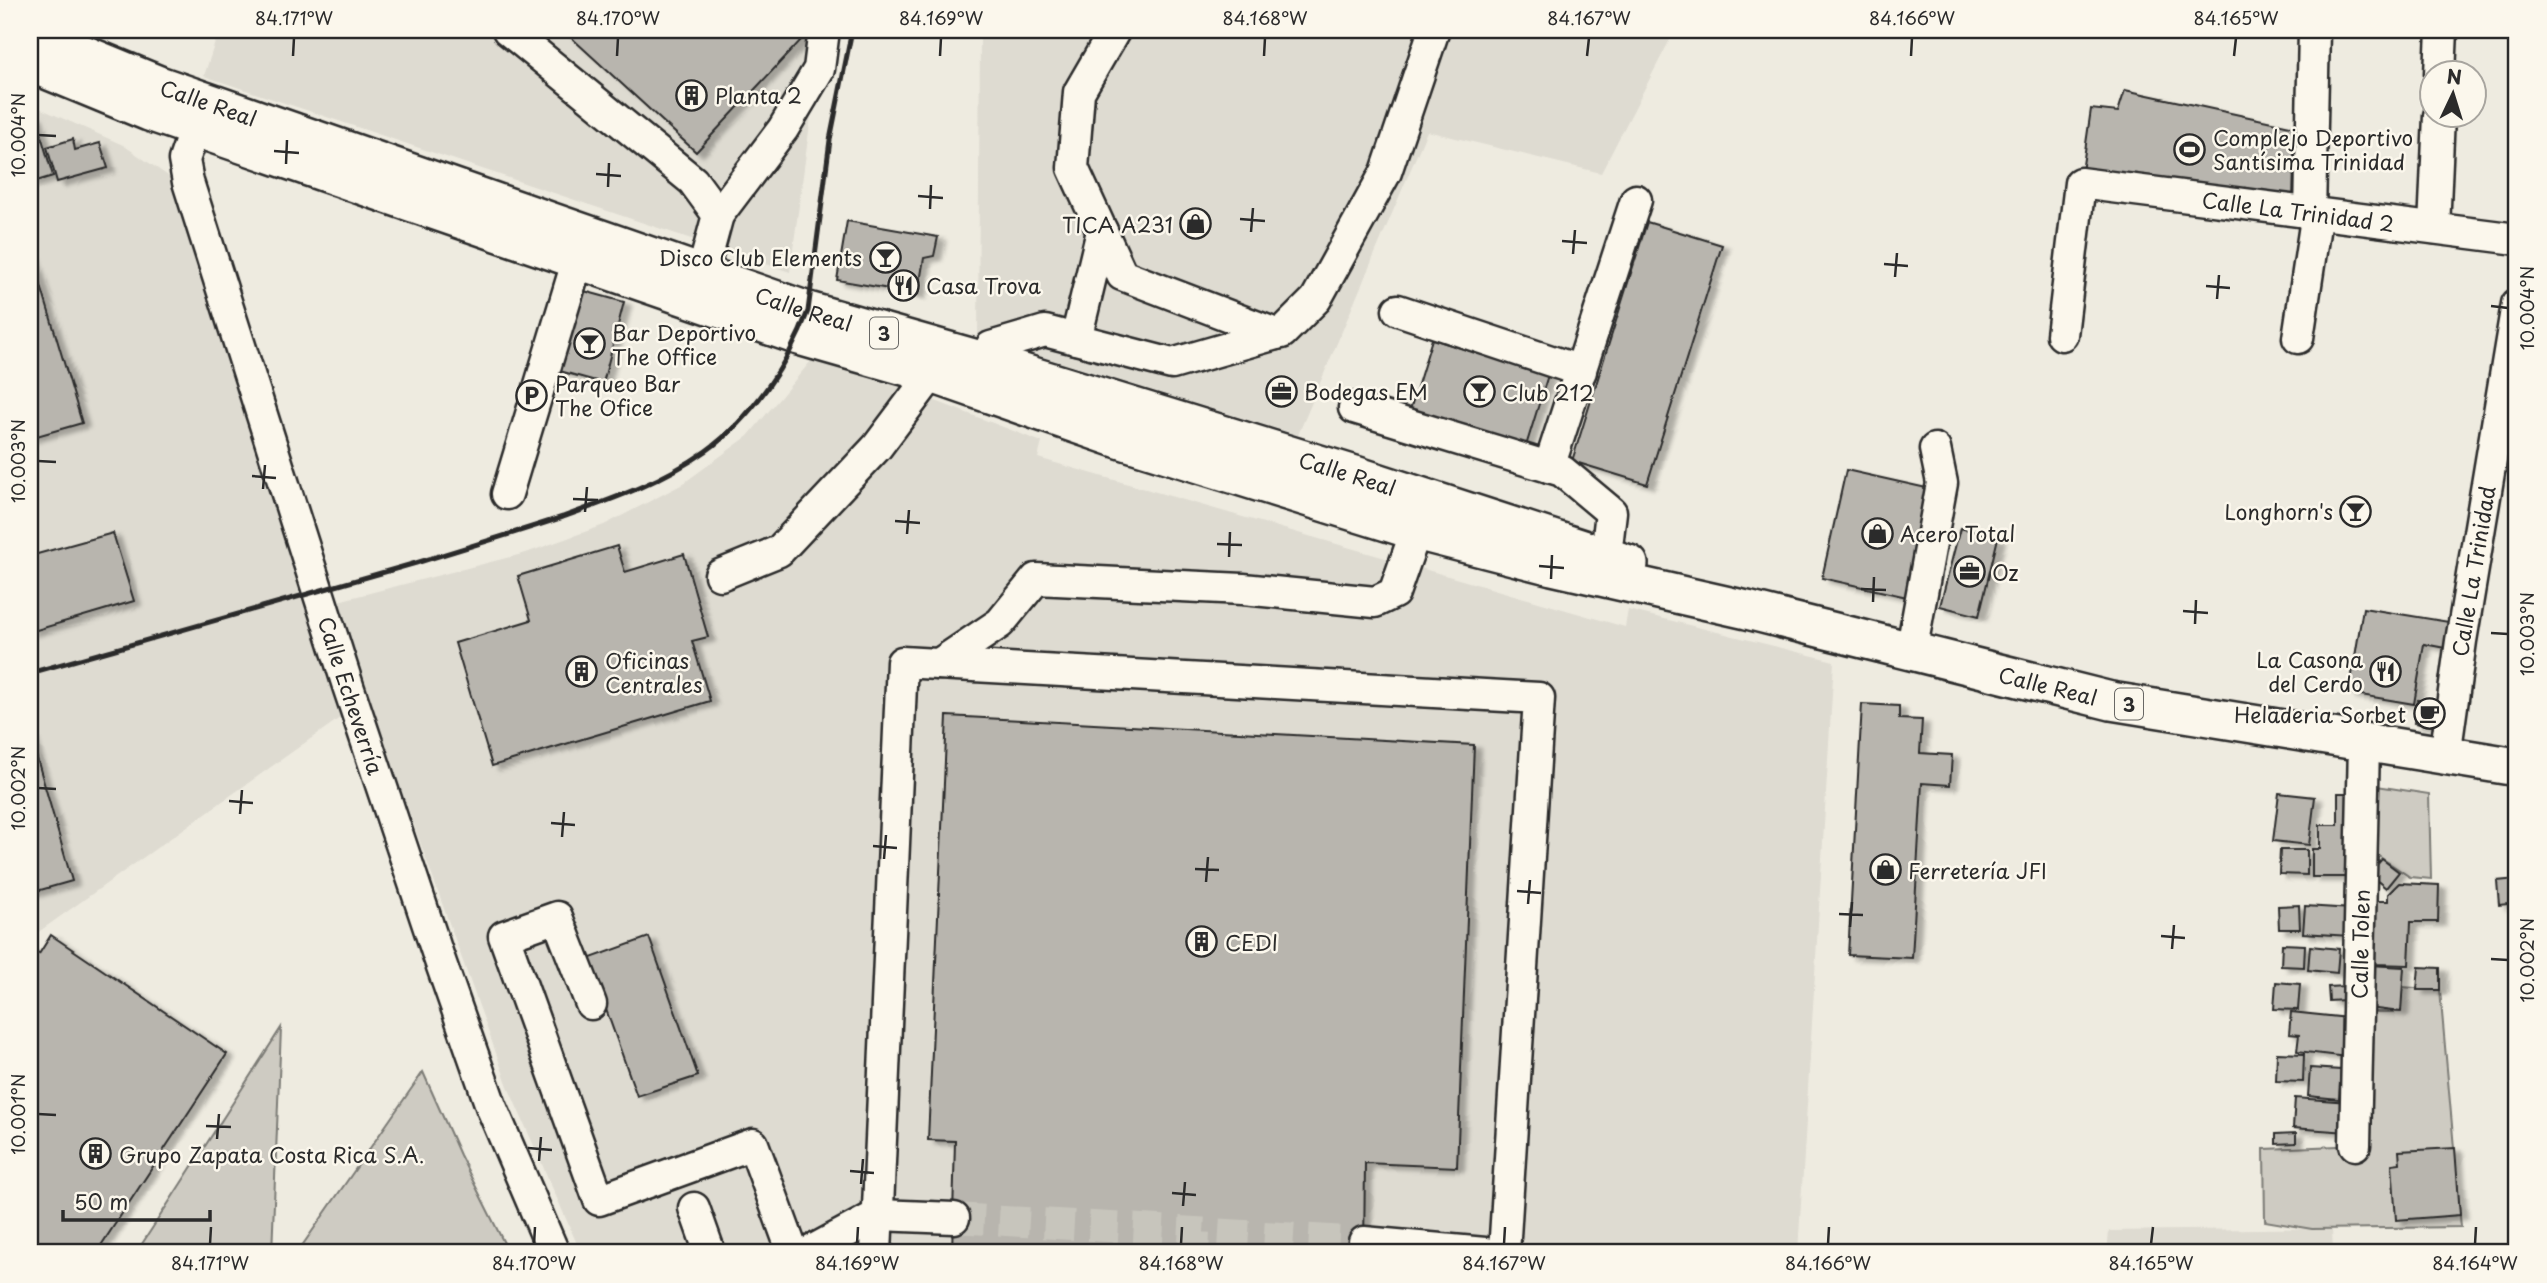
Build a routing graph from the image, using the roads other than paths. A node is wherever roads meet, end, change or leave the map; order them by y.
1 (508, 30) edge
2 (824, 30) edge
3 (1115, 30) edge
4 (1434, 30) edge
5 (2314, 30) edge
6 (2442, 30) edge
7 (30, 32) edge
8 (2441, 60) edge
9 (30, 63) edge
10 (159, 85) junction
11 (195, 128) junction
12 (2438, 130) edge
13 (1636, 200) dead end
14 (2310, 214) junction
15 (718, 215) junction
16 (2434, 228) junction
17 (1102, 231) junction
18 (2517, 239) edge
19 (581, 246) junction
20 (702, 274) junction
21 (2517, 304) edge
22 (1398, 310) dead end
23 (1276, 334) junction
24 (2062, 335) dead end
25 (2298, 338) dead end
26 (1076, 339) junction
27 (984, 361) junction
28 (1580, 371) junction
29 (932, 374) junction
30 (1354, 408) dead end
31 (1936, 449) dead end
32 (1549, 467) junction
33 (1355, 475) junction
34 (507, 494) dead end
35 (1511, 524) junction
36 (1416, 531) junction
37 (1606, 555) junction
38 (719, 575) dead end
39 (1747, 610) junction
40 (1911, 653) junction
41 (939, 664) junction
42 (2364, 744) junction
43 (2445, 755) junction
44 (2517, 767) edge
45 (590, 1004) dead end
46 (2355, 1146) dead end
47 (694, 1208) dead end
48 (878, 1214) junction
49 (954, 1218) tunnel mouth
50 (1364, 1242) tunnel mouth
51 (554, 1253) edge
52 (710, 1253) edge
53 (793, 1253) edge
54 (808, 1253) edge
55 (876, 1253) edge
56 (1485, 1253) edge
57 (1504, 1253) edge

1 - 15 street
2 - 15 street
3 - 17 street
4 - 23 street
5 - 14 street
6 - 8 street
7 - 10 main road, Calle Real / 3
9 - 11 main road, Calle Real
10 - 11 main road
10 - 19 main road, Calle Real / 3
11 - 19 main road, Calle Real
11 - 51 street, Calle Echeverría
12 - 16 street
13 - 28 street
14 - 16 street, Calle La Trinidad 2
14 - 24 street, Calle La Trinidad 2
14 - 25 street
15 - 20 street
16 - 18 street, Calle La Trinidad 2
17 - 23 street
17 - 26 street
19 - 20 main road, Calle Real / 3
19 - 29 main road, Calle Real / 3
19 - 34 street
20 - 27 main road, Calle Real / 3
21 - 43 street, Calle La Trinidad
22 - 28 street
23 - 26 street
26 - 27 street
27 - 33 main road, Calle Real / 3
28 - 32 street
29 - 36 main road, Calle Real / 3
29 - 38 street
30 - 32 street
31 - 40 street
32 - 37 street
33 - 35 main road, Calle Real / 3
33 - 36 main road
35 - 36 main road
35 - 37 main road, Calle Real / 3
36 - 39 main road, Calle Real / 3
36 - 41 street
37 - 39 main road, Calle Real / 3
39 - 40 main road, Calle Real / 3
40 - 42 main road, Calle Real / 3
41 - 48 street
41 - 57 street
42 - 43 main road, Calle Real / 3
42 - 46 street, Calle Tolen
43 - 44 main road, Calle Real / 3
45 - 53 street
47 - 52 street
48 - 49 street
48 - 54 street
48 - 55 street
50 - 56 street

